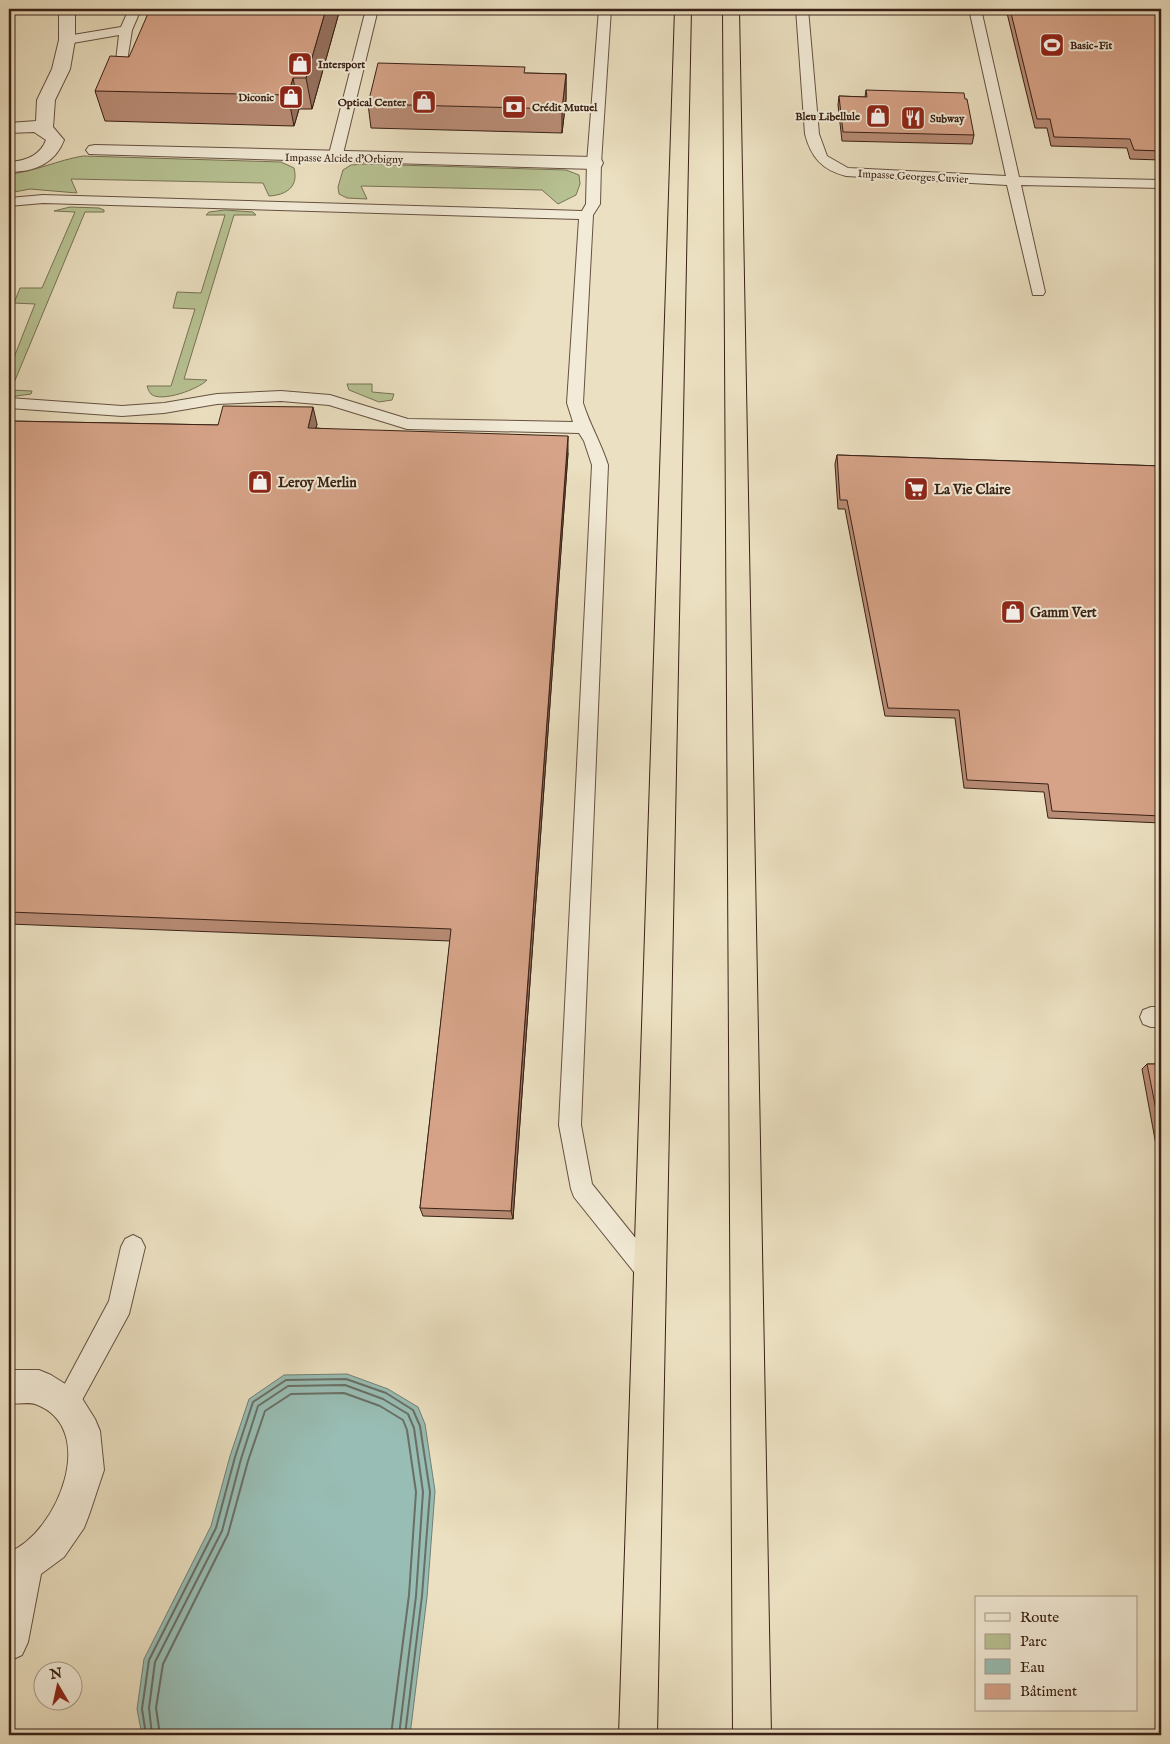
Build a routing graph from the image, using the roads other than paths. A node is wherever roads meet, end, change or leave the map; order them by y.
1 (67, 9) edge
2 (135, 9) edge
3 (372, 9) edge
4 (605, 9) edge
5 (683, 9) edge
6 (731, 9) edge
7 (802, 9) edge
8 (975, 9) edge
9 (126, 30) junction
10 (67, 40) junction
11 (120, 77) edge
12 (46, 100) junction
13 (12, 127) edge
14 (67, 146) junction
15 (335, 158) junction
16 (594, 163) junction
17 (9, 167) edge
18 (1014, 181) junction
19 (1161, 184) edge
20 (9, 202) edge
21 (586, 215) junction
22 (1038, 292) dead end
23 (9, 403) edge
24 (583, 428) junction
25 (133, 1247) dead end
26 (650, 1274) junction
27 (9, 1387) edge
28 (66, 1404) junction
29 (17, 1567) edge
30 (9, 1642) edge
31 (638, 1735) edge
32 (752, 1735) edge

1 - 10 street
2 - 9 lane
3 - 15 lane
4 - 16 lane
5 - 26 highway
6 - 32 highway
7 - 18 lane, Impasse Georges Cuvier
8 - 18 lane
9 - 10 lane
9 - 11 lane
10 - 12 street
12 - 13 street
12 - 14 street
13 - 14 street, Impasse Alcide d'Orbigny
14 - 15 street, Impasse Alcide d'Orbigny
14 - 17 street
15 - 16 street, Impasse Alcide d'Orbigny
16 - 21 lane
18 - 19 lane, Impasse Georges Cuvier
18 - 22 lane
20 - 21 lane
21 - 24 lane
23 - 24 lane
24 - 26 lane
25 - 28 lane
26 - 31 highway
27 - 28 street
28 - 29 street
29 - 30 street

